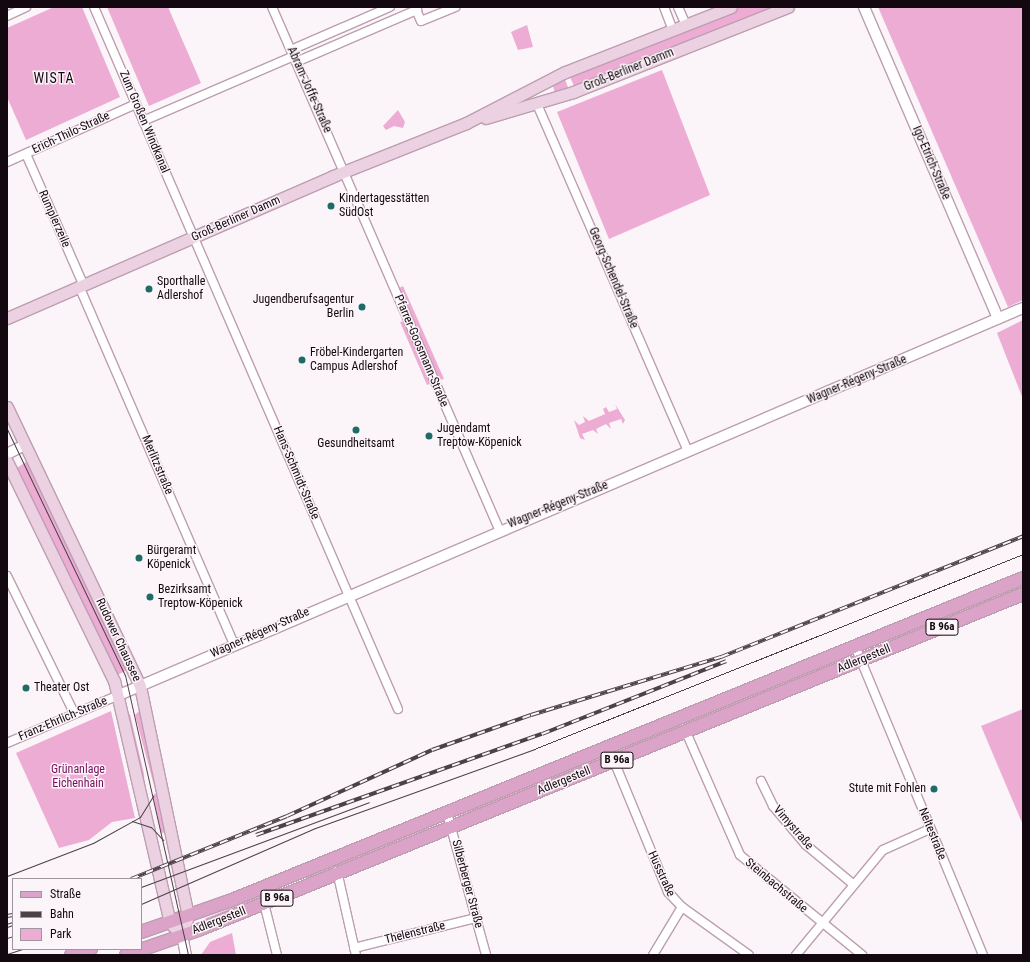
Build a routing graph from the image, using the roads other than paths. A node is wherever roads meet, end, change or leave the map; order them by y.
1 (94, 7) edge
2 (272, 7) edge
3 (390, 7) edge
4 (455, 7) edge
5 (664, 7) edge
6 (678, 7) edge
7 (731, 7) edge
8 (788, 7) edge
9 (864, 7) edge
10 (23, 8) edge
11 (416, 8) edge
12 (7, 16) edge
13 (686, 25) junction
14 (674, 30) junction
15 (294, 56) junction
16 (532, 88) junction
17 (136, 104) junction
18 (537, 104) junction
19 (143, 121) junction
20 (466, 123) junction
21 (26, 154) junction
22 (7, 162) edge
23 (345, 172) junction
24 (193, 238) junction
25 (81, 285) junction
26 (1023, 308) edge
27 (7, 318) edge
28 (998, 318) junction
29 (7, 407) edge
30 (25, 445) junction
31 (688, 452) junction
32 (7, 454) edge
33 (7, 462) edge
34 (499, 529) junction
35 (7, 576) edge
36 (1023, 578) edge
37 (349, 594) junction
38 (1023, 594) edge
39 (234, 644) junction
40 (855, 646) junction
41 (861, 660) junction
42 (140, 686) junction
43 (119, 695) junction
44 (398, 709) dead end
45 (74, 713) junction
46 (686, 732) junction
47 (7, 743) edge
48 (614, 761) junction
49 (761, 781) dead end
50 (447, 813) junction
51 (452, 827) junction
52 (930, 829) junction
53 (338, 871) junction
54 (853, 884) junction
55 (264, 904) junction
56 (682, 907) junction
57 (188, 916) junction
58 (476, 918) junction
59 (170, 923) junction
60 (822, 923) junction
61 (142, 932) edge
62 (182, 935) junction
63 (142, 949) edge
64 (88, 950) edge
65 (140, 950) edge
66 (355, 951) edge
67 (71, 955) edge
68 (126, 955) edge
69 (186, 955) edge
70 (277, 955) edge
71 (486, 955) edge
72 (653, 955) edge
73 (749, 955) edge
74 (796, 955) edge
75 (862, 955) edge
76 (983, 955) edge

1 - 17 street, Zum Großen Windkanal
2 - 15 street, Abram-Joffe-Straße
3 - 15 street
4 - 11 street
5 - 14 street
6 - 13 street
7 - 13 main road, Groß-Berliner Damm
8 - 18 main road, Groß-Berliner Damm
9 - 28 street, Igo-Etrich-Straße
10 - 12 street
11 - 15 street
13 - 14 main road, Groß-Berliner Damm
14 - 16 main road, Groß-Berliner Damm
15 - 19 street
15 - 23 street, Abram-Joffe-Straße
16 - 18 main road
16 - 20 main road, Groß-Berliner Damm
17 - 19 street, Zum Großen Windkanal
17 - 21 street, Erich-Thilo-Straße
18 - 20 main road, Groß-Berliner Damm
18 - 31 street, Georg-Schendel-Straße
19 - 24 street, Zum Großen Windkanal
20 - 23 main road, Groß-Berliner Damm
21 - 22 street, Erich-Thilo-Straße
21 - 25 street, Rumplerzeile
23 - 24 main road, Groß-Berliner Damm
23 - 34 street, Pfarrer-Goosmann-Straße
24 - 25 main road, Groß-Berliner Damm
24 - 37 street, Hans-Schmidt-Straße
25 - 27 main road, Groß-Berliner Damm
25 - 39 street, Merlitzstraße
26 - 28 street, Wagner-Régeny-Straße
28 - 31 street, Wagner-Régeny-Straße
29 - 30 main road, Rudower Chaussee
30 - 32 street
30 - 42 main road, Rudower Chaussee
31 - 34 street, Wagner-Régeny-Straße
33 - 43 main road, Rudower Chaussee
34 - 37 street, Wagner-Régeny-Straße
35 - 45 street
36 - 40 main road, Adlergestell / B 96a
37 - 39 street, Wagner-Régeny-Straße
37 - 44 street, Hans-Schmidt-Straße
38 - 41 main road, Adlergestell / B 96a
39 - 42 street, Wagner-Régeny-Straße
40 - 41 street, Neltestraße
40 - 50 main road, Adlergestell / B 96a
41 - 46 main road, Adlergestell / B 96a
41 - 52 street, Neltestraße
42 - 43 street, Wagner-Régeny-Straße
42 - 57 main road, Rudower Chaussee
43 - 45 street, Franz-Ehrlich-Straße
43 - 59 main road, Rudower Chaussee
45 - 47 street, Franz-Ehrlich-Straße
46 - 48 main road, Adlergestell / B 96a
46 - 60 street, Steinbachstraße
48 - 51 main road, Adlergestell / B 96a
48 - 56 street, Husstraße
49 - 54 street, Vimystraße
50 - 51 street, Silberberger Straße
50 - 57 main road, Adlergestell / B 96a
51 - 53 main road, Adlergestell / B 96a
51 - 58 street, Silberberger Straße
52 - 54 street
52 - 76 street, Neltestraße
53 - 55 main road, Adlergestell / B 96a
53 - 66 street
54 - 60 street
55 - 62 main road, Adlergestell / B 96a
55 - 70 street
56 - 72 street
56 - 73 street, Husstraße
57 - 59 main road, Adlergestell / B 96a
57 - 62 main road, Rudower Chaussee
58 - 66 street, Thelenstraße
58 - 71 street, Silberberger Straße
59 - 61 main road, Adlergestell / B 96a
59 - 62 main road
60 - 74 street
60 - 75 street, Steinbachstraße
62 - 63 main road, Adlergestell / B 96a
62 - 69 street
64 - 67 main road
65 - 68 main road, Adlergestell / B 96a

